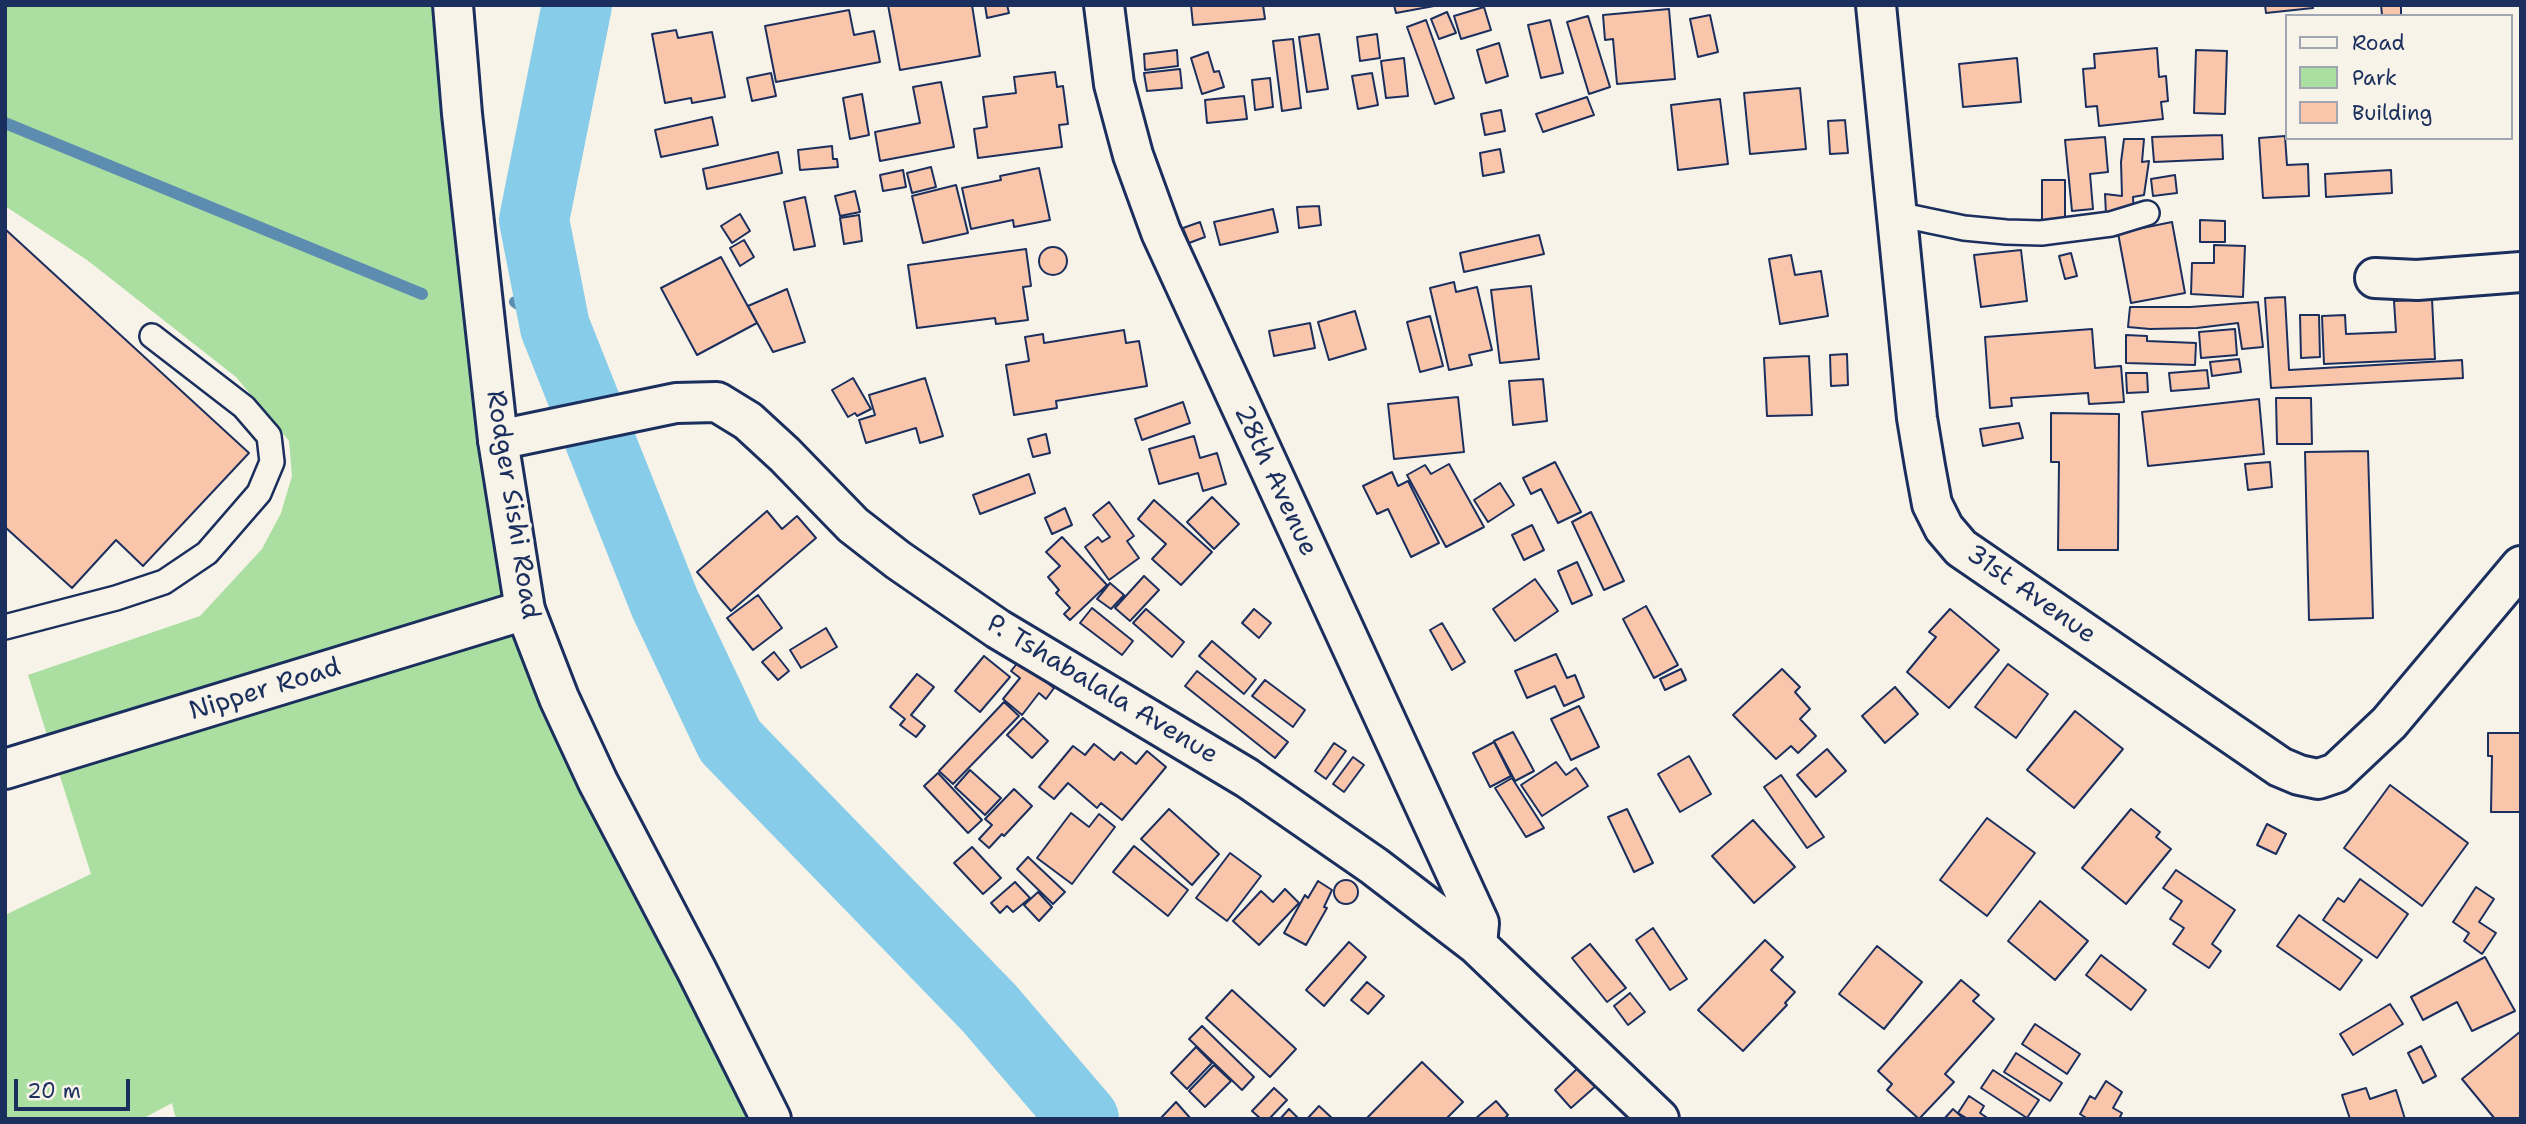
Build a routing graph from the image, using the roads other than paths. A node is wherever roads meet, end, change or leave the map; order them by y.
1 (453, 5) edge
2 (1104, 5) edge
3 (1876, 5) edge
4 (2147, 213) dead end
5 (1897, 214) junction
6 (2521, 272) edge
7 (2375, 278) dead end
8 (152, 336) dead end
9 (498, 440) junction
10 (2521, 566) edge
11 (525, 610) junction
12 (5, 627) edge
13 (5, 769) edge
14 (1477, 945) junction
15 (771, 1119) edge
16 (1659, 1119) edge

1 - 9 street, Rodger Sishi Road
2 - 14 street, 28th Avenue
3 - 5 street, 31st Avenue
4 - 5 lane
5 - 10 street, 31st Avenue
6 - 7 street
8 - 12 lane
9 - 11 street, Rodger Sishi Road
9 - 14 street, P. Tshabalala Avenue
11 - 13 street, Nipper Road
11 - 15 street, Rodger Sishi Road
14 - 16 street, P. Tshabalala Avenue

